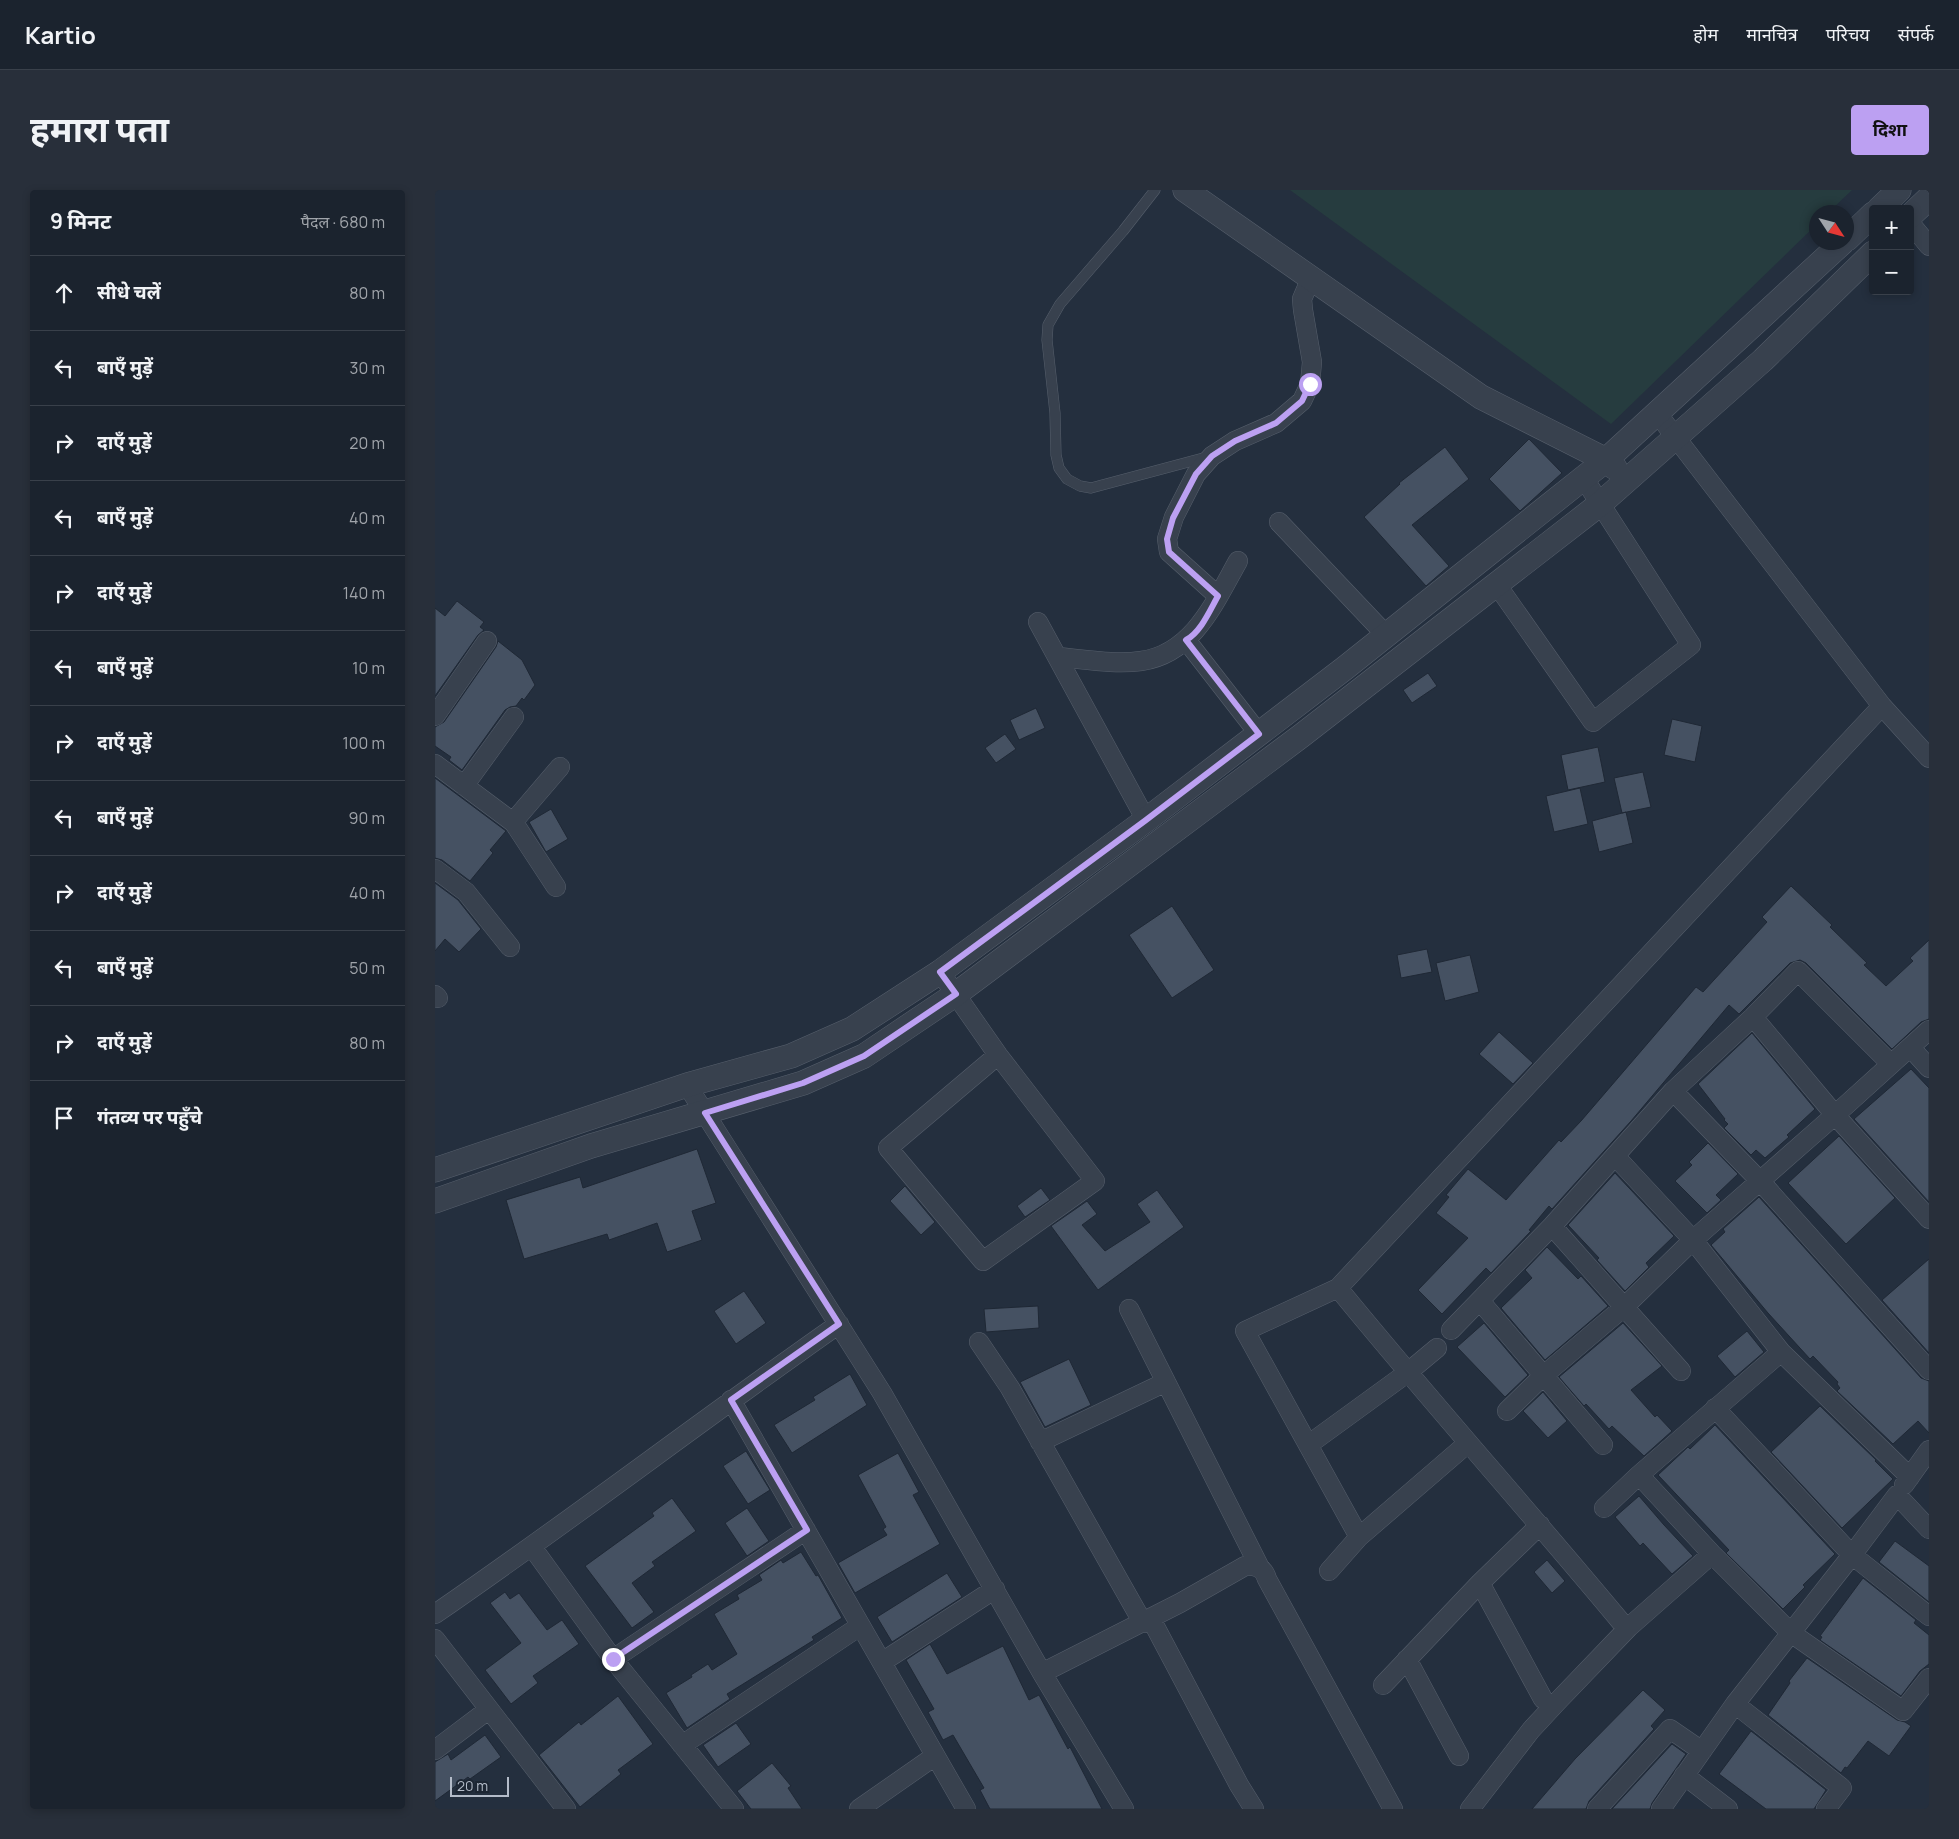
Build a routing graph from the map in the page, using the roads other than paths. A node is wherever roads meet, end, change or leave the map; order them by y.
1 (1155, 190) edge
2 (1185, 190) edge
3 (1929, 198) edge
4 (1914, 212) edge
5 (1869, 218) edge
6 (1914, 228) edge
7 (1854, 232) edge
8 (1929, 246) edge
9 (1834, 250) edge
10 (1869, 257) edge
11 (1311, 278) junction
12 (1657, 413) junction
13 (1676, 438) junction
14 (1212, 456) junction
15 (1605, 460) junction
16 (1583, 477) junction
17 (1628, 480) junction
18 (1601, 504) junction
19 (1279, 522) dead end
20 (1238, 561) dead end
21 (1497, 585) junction
22 (1218, 596) junction
23 (1038, 622) dead end
24 (1386, 635) junction
25 (1186, 640) junction
26 (487, 641) dead end
27 (1057, 657) junction
28 (1883, 706) junction
29 (435, 716) edge
30 (514, 717) dead end
31 (1259, 734) junction
32 (1929, 758) edge
33 (435, 764) edge
34 (560, 767) dead end
35 (464, 786) junction
36 (1146, 820) junction
37 (513, 822) junction
38 (435, 869) edge
39 (1065, 880) junction
40 (556, 887) dead end
41 (1083, 899) junction
42 (510, 948) dead end
43 (940, 972) junction
44 (956, 994) junction
45 (1753, 1018) junction
46 (1929, 1030) edge
47 (1910, 1047) junction
48 (998, 1055) junction
49 (1891, 1064) junction
50 (1929, 1068) edge
51 (687, 1085) junction
52 (1673, 1091) junction
53 (705, 1113) junction
54 (1835, 1115) junction
55 (1615, 1156) junction
56 (435, 1170) edge
57 (1760, 1181) junction
58 (435, 1200) edge
59 (1929, 1219) edge
60 (1552, 1226) junction
61 (1693, 1240) junction
62 (1338, 1288) junction
63 (1480, 1301) junction
64 (1624, 1307) junction
65 (1129, 1310) dead end
66 (839, 1324) junction
67 (1451, 1330) dead end
68 (979, 1342) dead end
69 (1437, 1348) dead end
70 (1781, 1352) junction
71 (1929, 1370) edge
72 (1681, 1371) dead end
73 (1407, 1373) junction
74 (1544, 1375) junction
75 (1166, 1382) junction
76 (731, 1400) junction
77 (1715, 1408) junction
78 (1507, 1411) dead end
79 (1040, 1442) junction
80 (1468, 1443) junction
81 (1603, 1444) dead end
82 (1308, 1445) junction
83 (1929, 1450) edge
84 (1639, 1474) junction
85 (1910, 1477) junction
86 (1897, 1495) junction
87 (1604, 1508) dead end
88 (1540, 1525) junction
89 (1929, 1529) edge
90 (807, 1530) junction
91 (1359, 1537) junction
92 (532, 1547) junction
93 (1712, 1554) junction
94 (1853, 1555) junction
95 (1260, 1568) junction
96 (1329, 1571) dead end
97 (1480, 1582) junction
98 (995, 1589) junction
99 (435, 1614) edge
100 (1929, 1616) edge
101 (1147, 1621) junction
102 (1621, 1622) dead end
103 (860, 1626) junction
104 (1791, 1633) junction
105 (435, 1639) edge
106 (613, 1659) junction
107 (1407, 1659) junction
108 (882, 1662) junction
109 (1043, 1673) junction
110 (1929, 1678) edge
111 (1383, 1685) dead end
112 (1543, 1699) dead end
113 (1735, 1704) junction
114 (489, 1710) junction
115 (682, 1745) junction
116 (435, 1750) edge
117 (1702, 1751) junction
118 (935, 1756) junction
119 (1459, 1756) dead end
120 (1684, 1775) junction
121 (566, 1809) edge
122 (734, 1809) edge
123 (859, 1809) edge
124 (966, 1809) edge
125 (1124, 1809) edge
126 (1254, 1809) edge
127 (1393, 1809) edge
128 (1470, 1809) edge
129 (1597, 1809) edge
130 (1661, 1809) edge
131 (1728, 1809) edge
132 (1826, 1809) edge

1 - 14 lane
2 - 11 street
3 - 4 street
5 - 7 street
6 - 8 street
9 - 12 street
10 - 13 street
11 - 14 street
11 - 15 street
12 - 13 street
12 - 15 street
13 - 17 street
13 - 28 street
14 - 22 street
15 - 16 street
15 - 17 street
16 - 18 street
16 - 24 street
17 - 18 street
18 - 21 street
18 - 21 street
19 - 24 street
20 - 22 street
21 - 41 street
22 - 25 street
23 - 27 street
24 - 31 street
25 - 27 street
25 - 31 street
26 - 29 street
27 - 36 street
28 - 32 street
28 - 62 street
30 - 35 street
31 - 36 street
33 - 35 street
34 - 37 street
35 - 37 street
36 - 39 street
37 - 40 street
38 - 42 street
39 - 41 street
39 - 43 street
41 - 44 street
43 - 44 street
43 - 51 street
44 - 48 street
44 - 53 street
45 - 49 street
45 - 52 street
45 - 54 street
46 - 47 street
47 - 49 street
47 - 50 street
48 - 48 street
49 - 54 street
51 - 53 street
51 - 56 street
52 - 55 street
52 - 57 street
53 - 58 street
53 - 66 street
54 - 57 street
54 - 59 street
55 - 60 street
55 - 61 street
57 - 61 street
57 - 71 street
60 - 63 street
60 - 64 street
61 - 64 street
61 - 70 street
62 - 73 street
62 - 82 street
63 - 67 street
63 - 74 street
64 - 72 street
64 - 74 street
65 - 75 street
66 - 76 street
66 - 98 street
68 - 79 street
69 - 73 street
70 - 77 street
70 - 85 street
73 - 80 street
73 - 82 street
74 - 78 street
74 - 81 street
75 - 79 street
75 - 95 street
76 - 90 street
76 - 92 street
77 - 84 street
77 - 94 street
79 - 101 street
80 - 88 street
80 - 91 street
82 - 91 street
83 - 85 street
84 - 87 street
84 - 93 street
85 - 86 street
86 - 89 street
86 - 94 street
88 - 97 street
88 - 102 street
90 - 103 street
90 - 106 street
91 - 96 street
92 - 99 street
92 - 106 street
93 - 104 street
93 - 128 street
94 - 100 street
94 - 104 street
95 - 101 street
95 - 127 street
97 - 107 street
97 - 112 street
98 - 108 street
98 - 109 street
101 - 109 street
101 - 126 street
103 - 108 street
103 - 115 street
104 - 110 street
104 - 113 street
105 - 114 street
106 - 115 street
107 - 111 street
107 - 119 street
108 - 118 street
109 - 125 street
113 - 117 street
113 - 132 street
114 - 116 street
114 - 121 street
115 - 122 street
117 - 120 street
117 - 129 street
118 - 123 street
118 - 124 street
120 - 130 street
120 - 131 street

